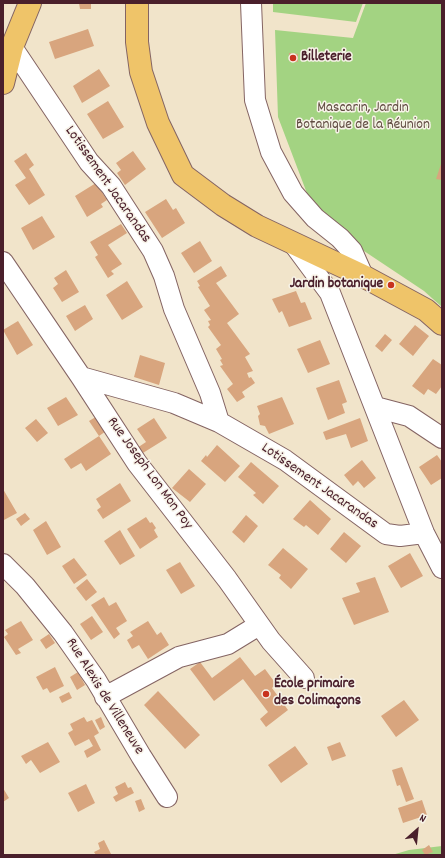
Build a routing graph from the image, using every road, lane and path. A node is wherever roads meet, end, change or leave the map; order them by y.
1 (30, 3) edge
2 (137, 3) edge
3 (251, 3) edge
4 (12, 47) junction
5 (3, 83) edge
6 (292, 243) junction
7 (3, 262) edge
8 (363, 276) junction
9 (442, 324) edge
10 (82, 377) junction
11 (375, 407) junction
12 (219, 422) junction
13 (442, 438) edge
14 (424, 533) junction
15 (3, 564) edge
16 (442, 568) edge
17 (259, 625) junction
18 (304, 678) dead end
19 (105, 697) junction
20 (167, 797) dead end

1 - 4 main road
2 - 6 main road
3 - 8 street
4 - 5 main road
4 - 12 street, Lotissement Jacarandas
6 - 8 main road
6 - 11 street
7 - 10 street, Rue Joseph Lon Mon Poy
8 - 9 main road
10 - 12 street, Lotissement Jacarandas
10 - 17 street, Rue Joseph Lon Mon Poy
11 - 13 street
11 - 14 street
12 - 14 street, Lotissement Jacarandas
14 - 16 street
15 - 19 street, Rue Alexis de Villeneuve
17 - 18 street, Rue Joseph Lon Mon Poy
17 - 19 street
19 - 20 street, Rue Alexis de Villeneuve

